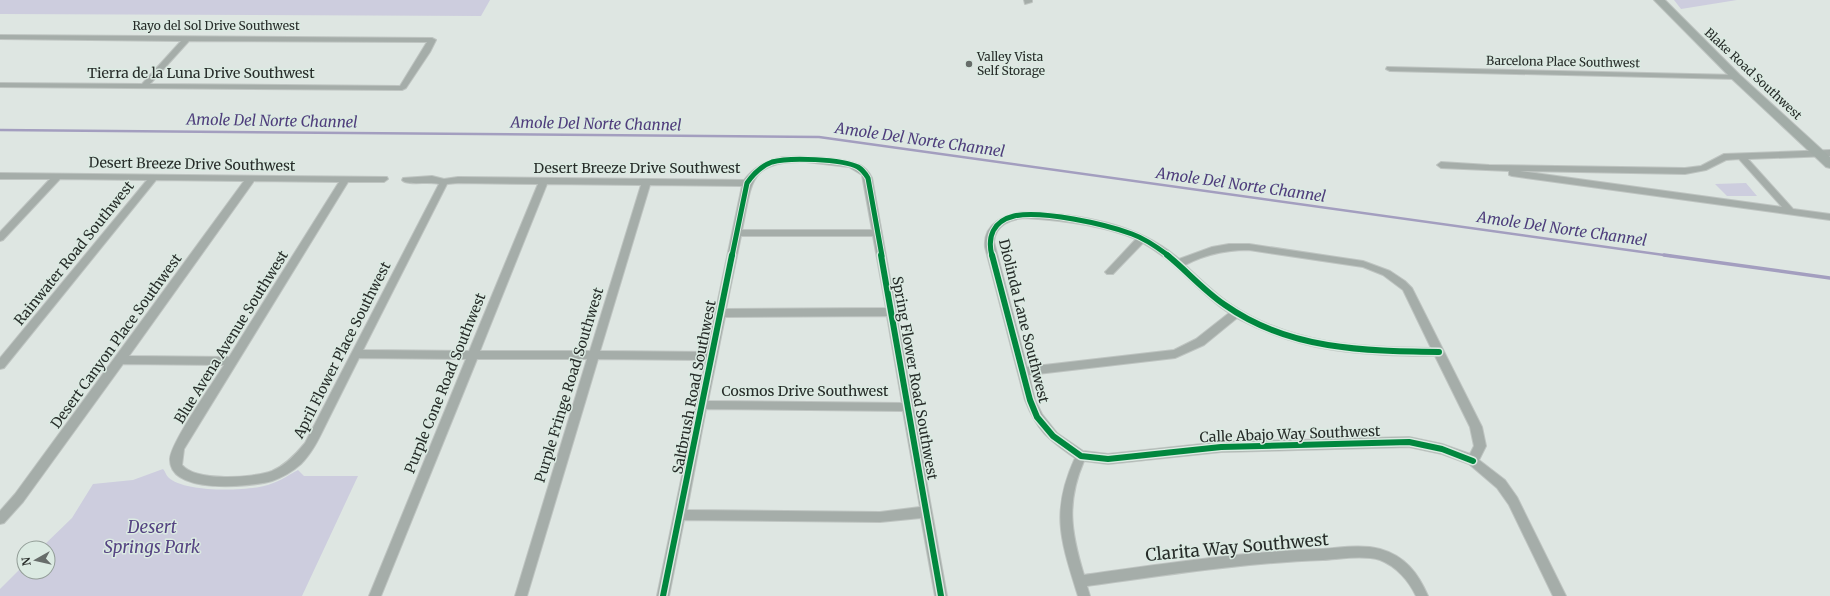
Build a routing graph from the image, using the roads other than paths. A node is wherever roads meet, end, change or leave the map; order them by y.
1 (1659, 0) edge
2 (0, 37) edge
3 (187, 38) junction
4 (1390, 69) dead end
5 (1736, 77) junction
6 (0, 85) edge
7 (145, 85) junction
8 (402, 88) joint
9 (1825, 154) edge
10 (1742, 156) junction
11 (1830, 164) edge
12 (1441, 165) dead end
13 (859, 167) joint
14 (1489, 168) junction
15 (0, 176) edge
16 (58, 176) junction
17 (154, 178) junction
18 (251, 178) junction
19 (346, 179) junction
20 (384, 180) dead end
21 (406, 180) dead end
22 (444, 182) junction
23 (544, 182) junction
24 (646, 182) junction
25 (747, 183) junction
26 (1791, 212) junction
27 (1830, 217) edge
28 (737, 233) junction
29 (878, 234) junction
30 (0, 238) edge
31 (1142, 238) junction
32 (1178, 264) junction
33 (1110, 272) dead end
34 (892, 312) junction
35 (721, 313) junction
36 (1236, 313) junction
37 (1439, 352) junction
38 (356, 354) junction
39 (473, 354) junction
40 (592, 356) junction
41 (712, 356) junction
42 (120, 360) junction
43 (233, 361) junction
44 (0, 365) edge
45 (1023, 372) junction
46 (702, 405) junction
47 (908, 407) junction
48 (1082, 456) junction
49 (1473, 461) junction
50 (226, 481) joint
51 (926, 512) junction
52 (680, 515) junction
53 (0, 519) edge
54 (1080, 581) junction
55 (375, 596) edge
56 (520, 596) edge
57 (663, 596) edge
58 (941, 596) edge
59 (1084, 596) edge
60 (1422, 596) edge
61 (1560, 596) edge

1 - 5 main road, Blake Road Southwest
2 - 3 street, Rayo del Sol Drive Southwest
3 - 7 street
3 - 8 street, Rayo del Sol Drive Southwest
4 - 5 street, Barcelona Place Southwest
5 - 9 main road, Blake Road Southwest
6 - 7 street, Tierra de la Luna Drive Southwest
7 - 8 street, Tierra de la Luna Drive Southwest
9 - 10 street
9 - 11 main road, Blake Road Southwest
10 - 14 street
10 - 26 street
12 - 14 street
13 - 25 street, Desert Breeze Drive Southwest
13 - 29 street, Spring Flower Road Southwest
14 - 26 street
15 - 16 street, Desert Breeze Drive Southwest
16 - 17 street, Desert Breeze Drive Southwest
16 - 30 street
17 - 18 street, Desert Breeze Drive Southwest
17 - 44 street, Rainwater Road Southwest
18 - 19 street, Desert Breeze Drive Southwest
18 - 42 street, Desert Canyon Place Southwest
19 - 20 street, Desert Breeze Drive Southwest
19 - 43 street, Blue Avena Avenue Southwest
21 - 22 street, Desert Breeze Drive Southwest
22 - 23 street, Desert Breeze Drive Southwest
22 - 38 street, April Flower Place Southwest
23 - 24 street, Desert Breeze Drive Southwest
23 - 39 street, Purple Cone Road Southwest
24 - 25 street, Desert Breeze Drive Southwest
24 - 40 street, Purple Fringe Road Southwest
25 - 28 street, Saltbrush Road Southwest
26 - 27 street
28 - 29 street
28 - 35 street, Saltbrush Road Southwest
29 - 34 street, Spring Flower Road Southwest
31 - 32 street
31 - 33 street
31 - 45 street, Diolinda Lane Southwest
32 - 36 street
32 - 37 street
34 - 35 street
34 - 47 street, Spring Flower Road Southwest
35 - 41 street, Saltbrush Road Southwest
36 - 37 street
36 - 45 street
37 - 49 street
38 - 39 street
38 - 50 street, April Flower Place Southwest
39 - 40 street
39 - 55 street, Purple Cone Road Southwest
40 - 41 street
40 - 56 street, Purple Fringe Road Southwest
41 - 46 street, Saltbrush Road Southwest
42 - 43 street
42 - 53 street, Desert Canyon Place Southwest
43 - 50 street, Blue Avena Avenue Southwest
45 - 48 street, Diolinda Lane Southwest
46 - 47 street, Cosmos Drive Southwest
46 - 52 street, Saltbrush Road Southwest
47 - 51 street, Spring Flower Road Southwest
48 - 49 street, Calle Abajo Way Southwest
48 - 54 street
49 - 61 street, Calle Abajo Way Southwest
51 - 52 street
51 - 58 street, Spring Flower Road Southwest
52 - 57 street, Saltbrush Road Southwest
54 - 59 street
54 - 60 street, Clarita Way Southwest

